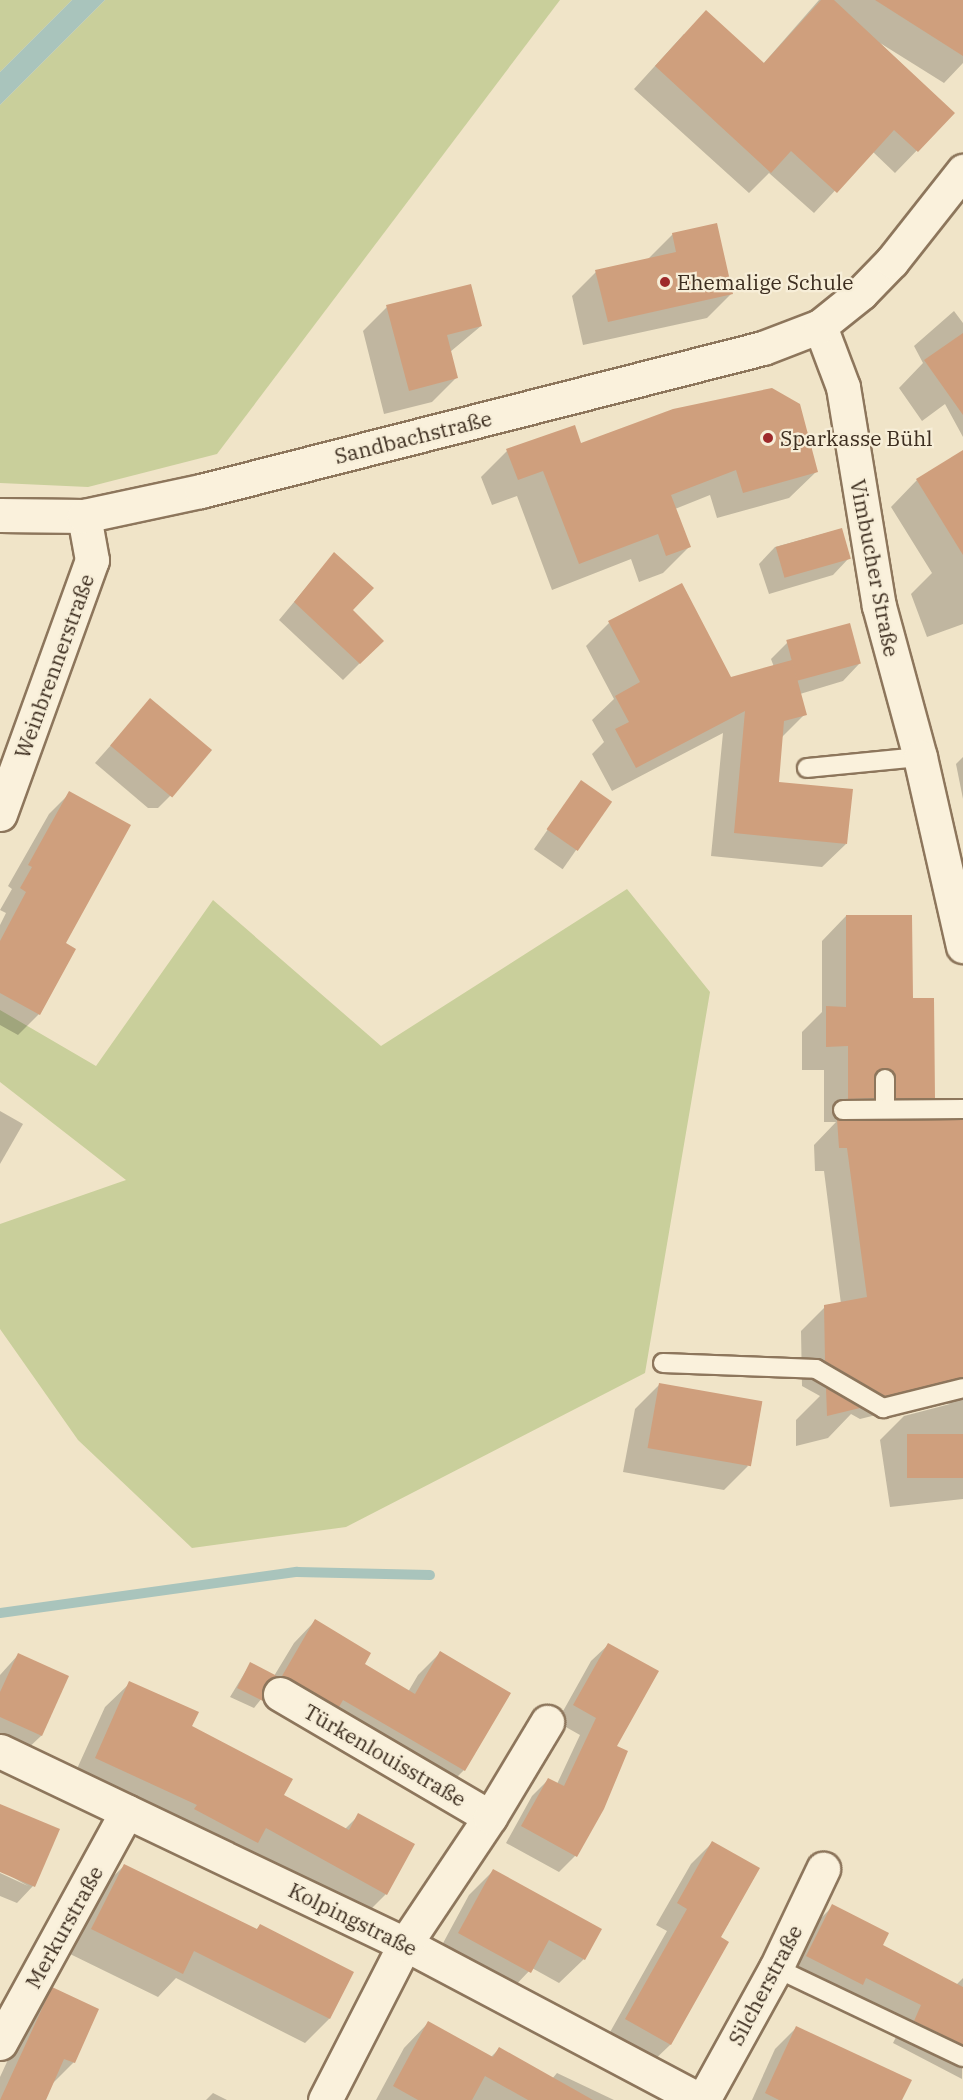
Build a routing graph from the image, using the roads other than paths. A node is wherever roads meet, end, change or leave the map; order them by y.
1 (963, 171) edge
2 (820, 326) junction
3 (0, 516) edge
4 (84, 516) junction
5 (920, 757) junction
6 (807, 768) dead end
7 (0, 814) edge
8 (963, 946) edge
9 (885, 1079) dead end
10 (963, 1108) edge
11 (885, 1109) junction
12 (843, 1110) dead end
13 (663, 1363) dead end
14 (963, 1388) edge
15 (280, 1694) dead end
16 (547, 1722) dead end
17 (0, 1751) edge
18 (128, 1811) junction
19 (490, 1817) junction
20 (823, 1869) dead end
21 (405, 1944) junction
22 (776, 1968) junction
23 (0, 2043) edge
24 (963, 2057) edge
25 (326, 2100) edge
26 (701, 2100) edge

1 - 2 street
2 - 4 street, Sandbachstraße
2 - 5 street, Vimbucher Straße
3 - 4 street, Sandbachstraße
4 - 7 street, Weinbrennerstraße
5 - 6 lane
5 - 8 street, Vimbucher Straße
9 - 11 lane
10 - 11 lane
11 - 12 lane
13 - 14 lane
15 - 19 street, Türkenlouisstraße
16 - 19 street, Türkenlouisstraße
17 - 18 street, Kolpingstraße
18 - 21 street, Kolpingstraße
18 - 23 street, Merkurstraße
19 - 21 street, Türkenlouisstraße
20 - 22 street, Silcherstraße
21 - 25 street, Türkenlouisstraße
21 - 26 street, Kolpingstraße
22 - 24 lane
22 - 26 street, Silcherstraße

